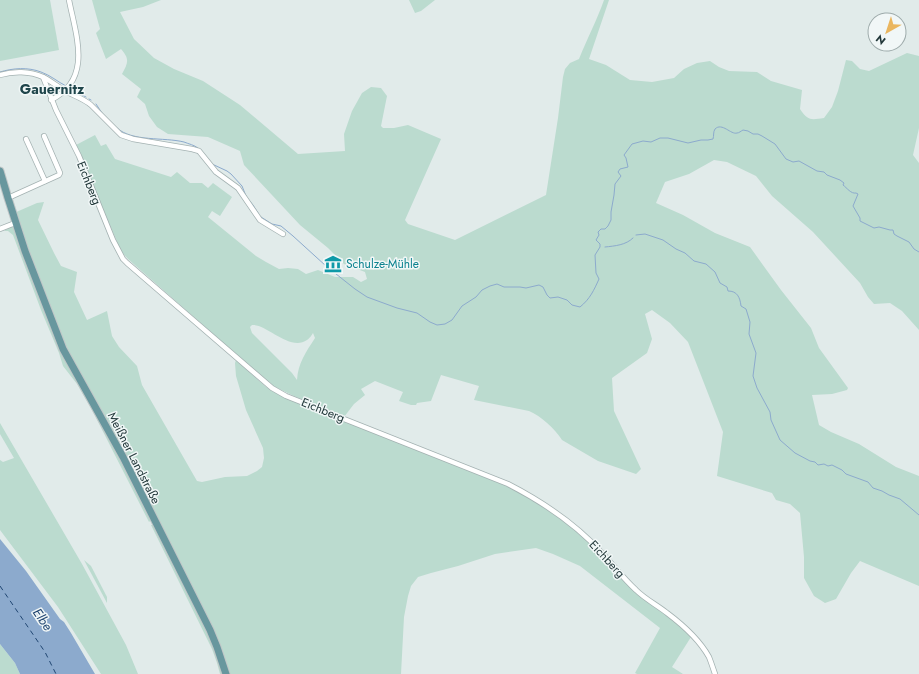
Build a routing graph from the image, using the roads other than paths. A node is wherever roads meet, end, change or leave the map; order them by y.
1 (69, 0) edge
2 (0, 75) edge
3 (43, 77) junction
4 (67, 89) junction
5 (51, 100) junction
6 (44, 136) dead end
7 (26, 139) dead end
8 (0, 171) edge
9 (45, 181) junction
10 (8, 198) junction
11 (15, 223) junction
12 (0, 229) edge
13 (283, 234) dead end
14 (226, 674) edge
15 (715, 674) edge

1 - 4 street
2 - 3 street
3 - 4 street
3 - 5 street, Eichberg
4 - 5 street
4 - 13 street
5 - 15 street, Eichberg
6 - 9 street
7 - 9 street
8 - 10 main road, Meißner Landstraße
9 - 10 street
10 - 11 main road, Meißner Landstraße
11 - 12 street
11 - 14 main road, Meißner Landstraße

